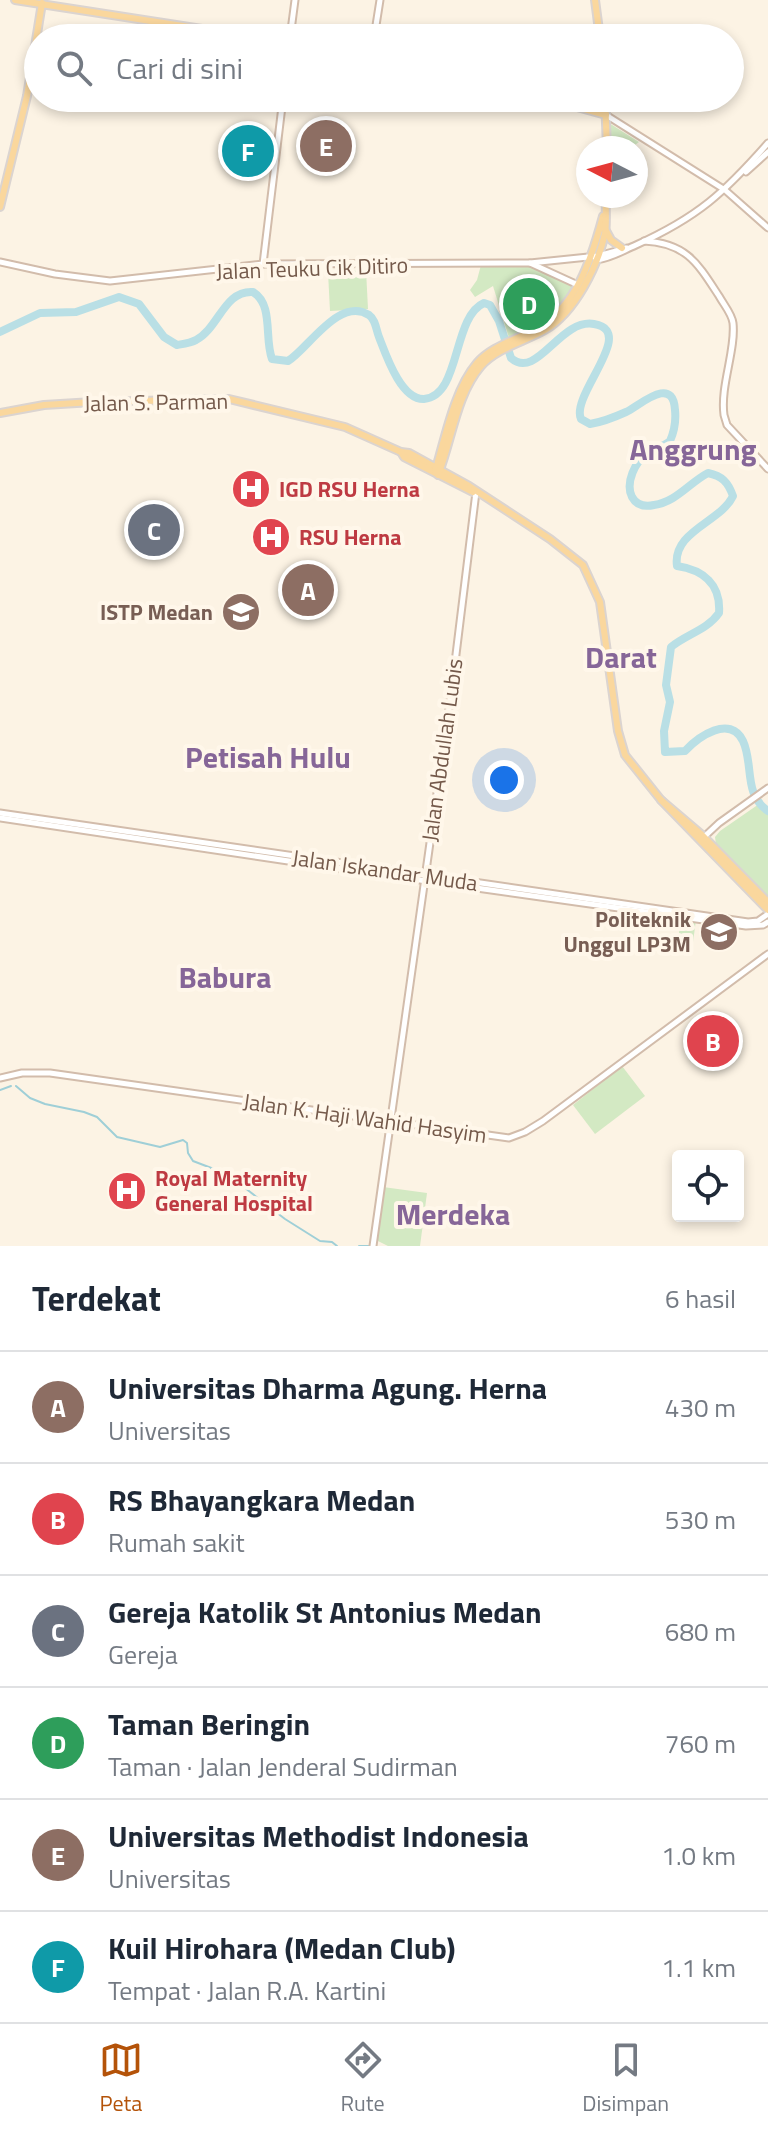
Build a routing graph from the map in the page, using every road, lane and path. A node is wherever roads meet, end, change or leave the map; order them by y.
1 (15, 0) edge
2 (295, 0) edge
3 (380, 0) edge
4 (595, 0) edge
5 (40, 2) edge
6 (37, 24) edge
7 (175, 24) edge
8 (292, 24) edge
9 (376, 24) edge
10 (598, 24) edge
11 (24, 107) edge
12 (281, 112) edge
13 (595, 112) edge
14 (606, 112) edge
15 (606, 115) junction
16 (607, 136) edge
17 (768, 143) edge
18 (768, 152) edge
19 (742, 174) junction
20 (725, 190) junction
21 (0, 207) edge
22 (605, 208) edge
23 (604, 213) junction
24 (766, 225) edge
25 (605, 229) junction
26 (644, 241) junction
27 (625, 248) junction
28 (592, 258) junction
29 (0, 262) edge
30 (530, 263) junction
31 (263, 264) junction
32 (578, 285) junction
33 (520, 340) junction
34 (497, 350) junction
35 (0, 413) edge
36 (445, 457) junction
37 (768, 469) edge
38 (437, 471) junction
39 (448, 474) junction
40 (476, 492) junction
41 (766, 790) edge
42 (662, 802) junction
43 (0, 815) edge
44 (704, 837) junction
45 (425, 878) junction
46 (768, 902) edge
47 (649, 910) junction
48 (768, 912) edge
49 (766, 924) edge
50 (768, 954) edge
51 (0, 1078) edge
52 (390, 1122) junction
53 (373, 1246) edge

1 - 5 main road
2 - 8 street
3 - 9 street
4 - 10 main road
5 - 6 main road
5 - 7 main road
11 - 21 main road
12 - 31 street
13 - 15 main road
14 - 15 main road
15 - 16 main road
15 - 20 street
17 - 19 street
18 - 19 street
19 - 20 street, Jalan Teuku Cik Ditiro
20 - 24 street
20 - 26 street, Jalan Teuku Cik Ditiro
22 - 23 main road
23 - 25 main road
23 - 28 main road
25 - 27 main road
25 - 28 main road
26 - 27 street, Jalan Teuku Cik Ditiro
26 - 37 street
27 - 28 street, Jalan Teuku Cik Ditiro
28 - 30 street, Jalan Teuku Cik Ditiro
28 - 32 main road
28 - 33 main road
29 - 31 street, Jalan Teuku Cik Ditiro
30 - 31 street, Jalan Teuku Cik Ditiro
30 - 32 street, Jalan Teuku Cik Ditiro
32 - 33 main road
33 - 34 main road
34 - 36 main road
34 - 38 main road
35 - 38 main road, Jalan S. Parman
36 - 38 main road
36 - 39 main road
38 - 39 main road
38 - 40 main road
39 - 40 main road
40 - 42 main road
40 - 45 street, Jalan Abdullah Lubis
41 - 44 street
42 - 44 main road
42 - 48 main road
43 - 45 street, Jalan Iskandar Muda
44 - 46 main road
45 - 47 street, Jalan Iskandar Muda
45 - 52 street, Jalan Abdullah Lubis
47 - 48 street, Jalan Iskandar Muda
47 - 49 street, Jalan Iskandar Muda
50 - 52 street, Jalan K. Haji Wahid Hasyim
51 - 52 street, Jalan K. Haji Wahid Hasyim
52 - 53 street, Jalan Abdullah Lubis

